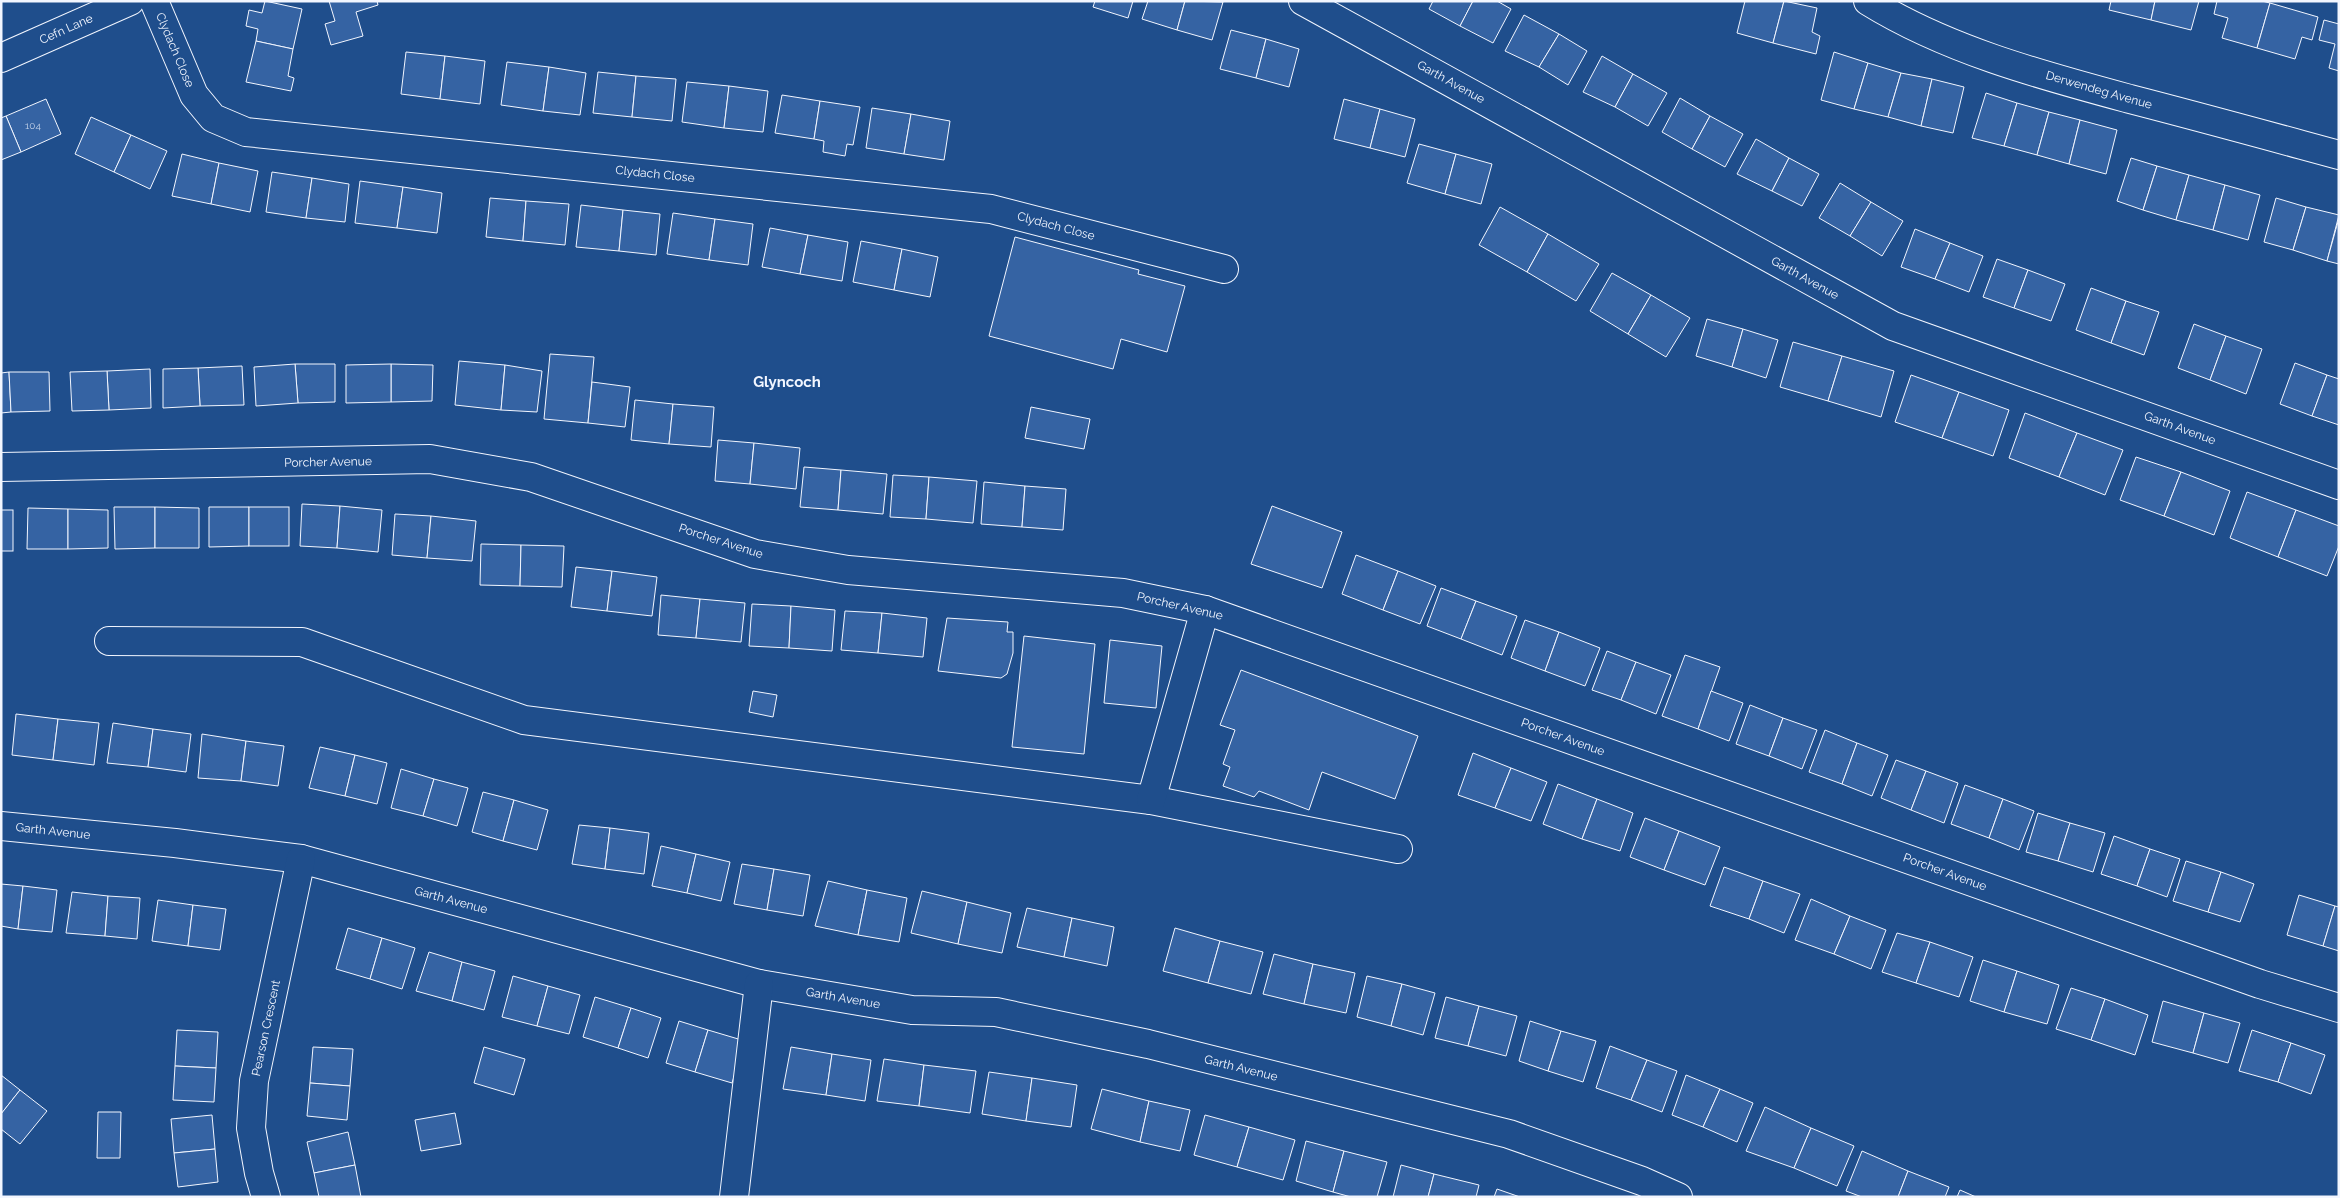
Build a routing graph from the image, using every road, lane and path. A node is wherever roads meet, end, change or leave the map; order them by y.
1 (130, 1) edge
2 (154, 1) edge
3 (1303, 1) edge
4 (1868, 1) edge
5 (1, 58) edge
6 (2339, 155) edge
7 (1224, 269) dead end
8 (1, 467) edge
9 (2339, 484) edge
10 (1205, 610) junction
11 (109, 642) dead end
12 (1150, 800) junction
13 (1, 826) edge
14 (1398, 850) dead end
15 (300, 859) junction
16 (758, 984) junction
17 (2339, 1008) edge
18 (1639, 1189) edge
19 (266, 1197) edge
20 (734, 1197) edge
21 (1678, 1197) edge

1 - 5 street, Cefn Lane
2 - 7 street, Clydach Close
3 - 9 street, Garth Avenue
4 - 6 street, Derwendeg Avenue
8 - 10 street, Porcher Avenue
10 - 12 street
10 - 17 street, Porcher Avenue
11 - 12 street
12 - 14 street
13 - 15 street, Garth Avenue
15 - 16 street, Garth Avenue
15 - 19 street, Pearson Crescent
16 - 18 street, Garth Avenue
16 - 20 street
18 - 21 street, Garth Avenue

